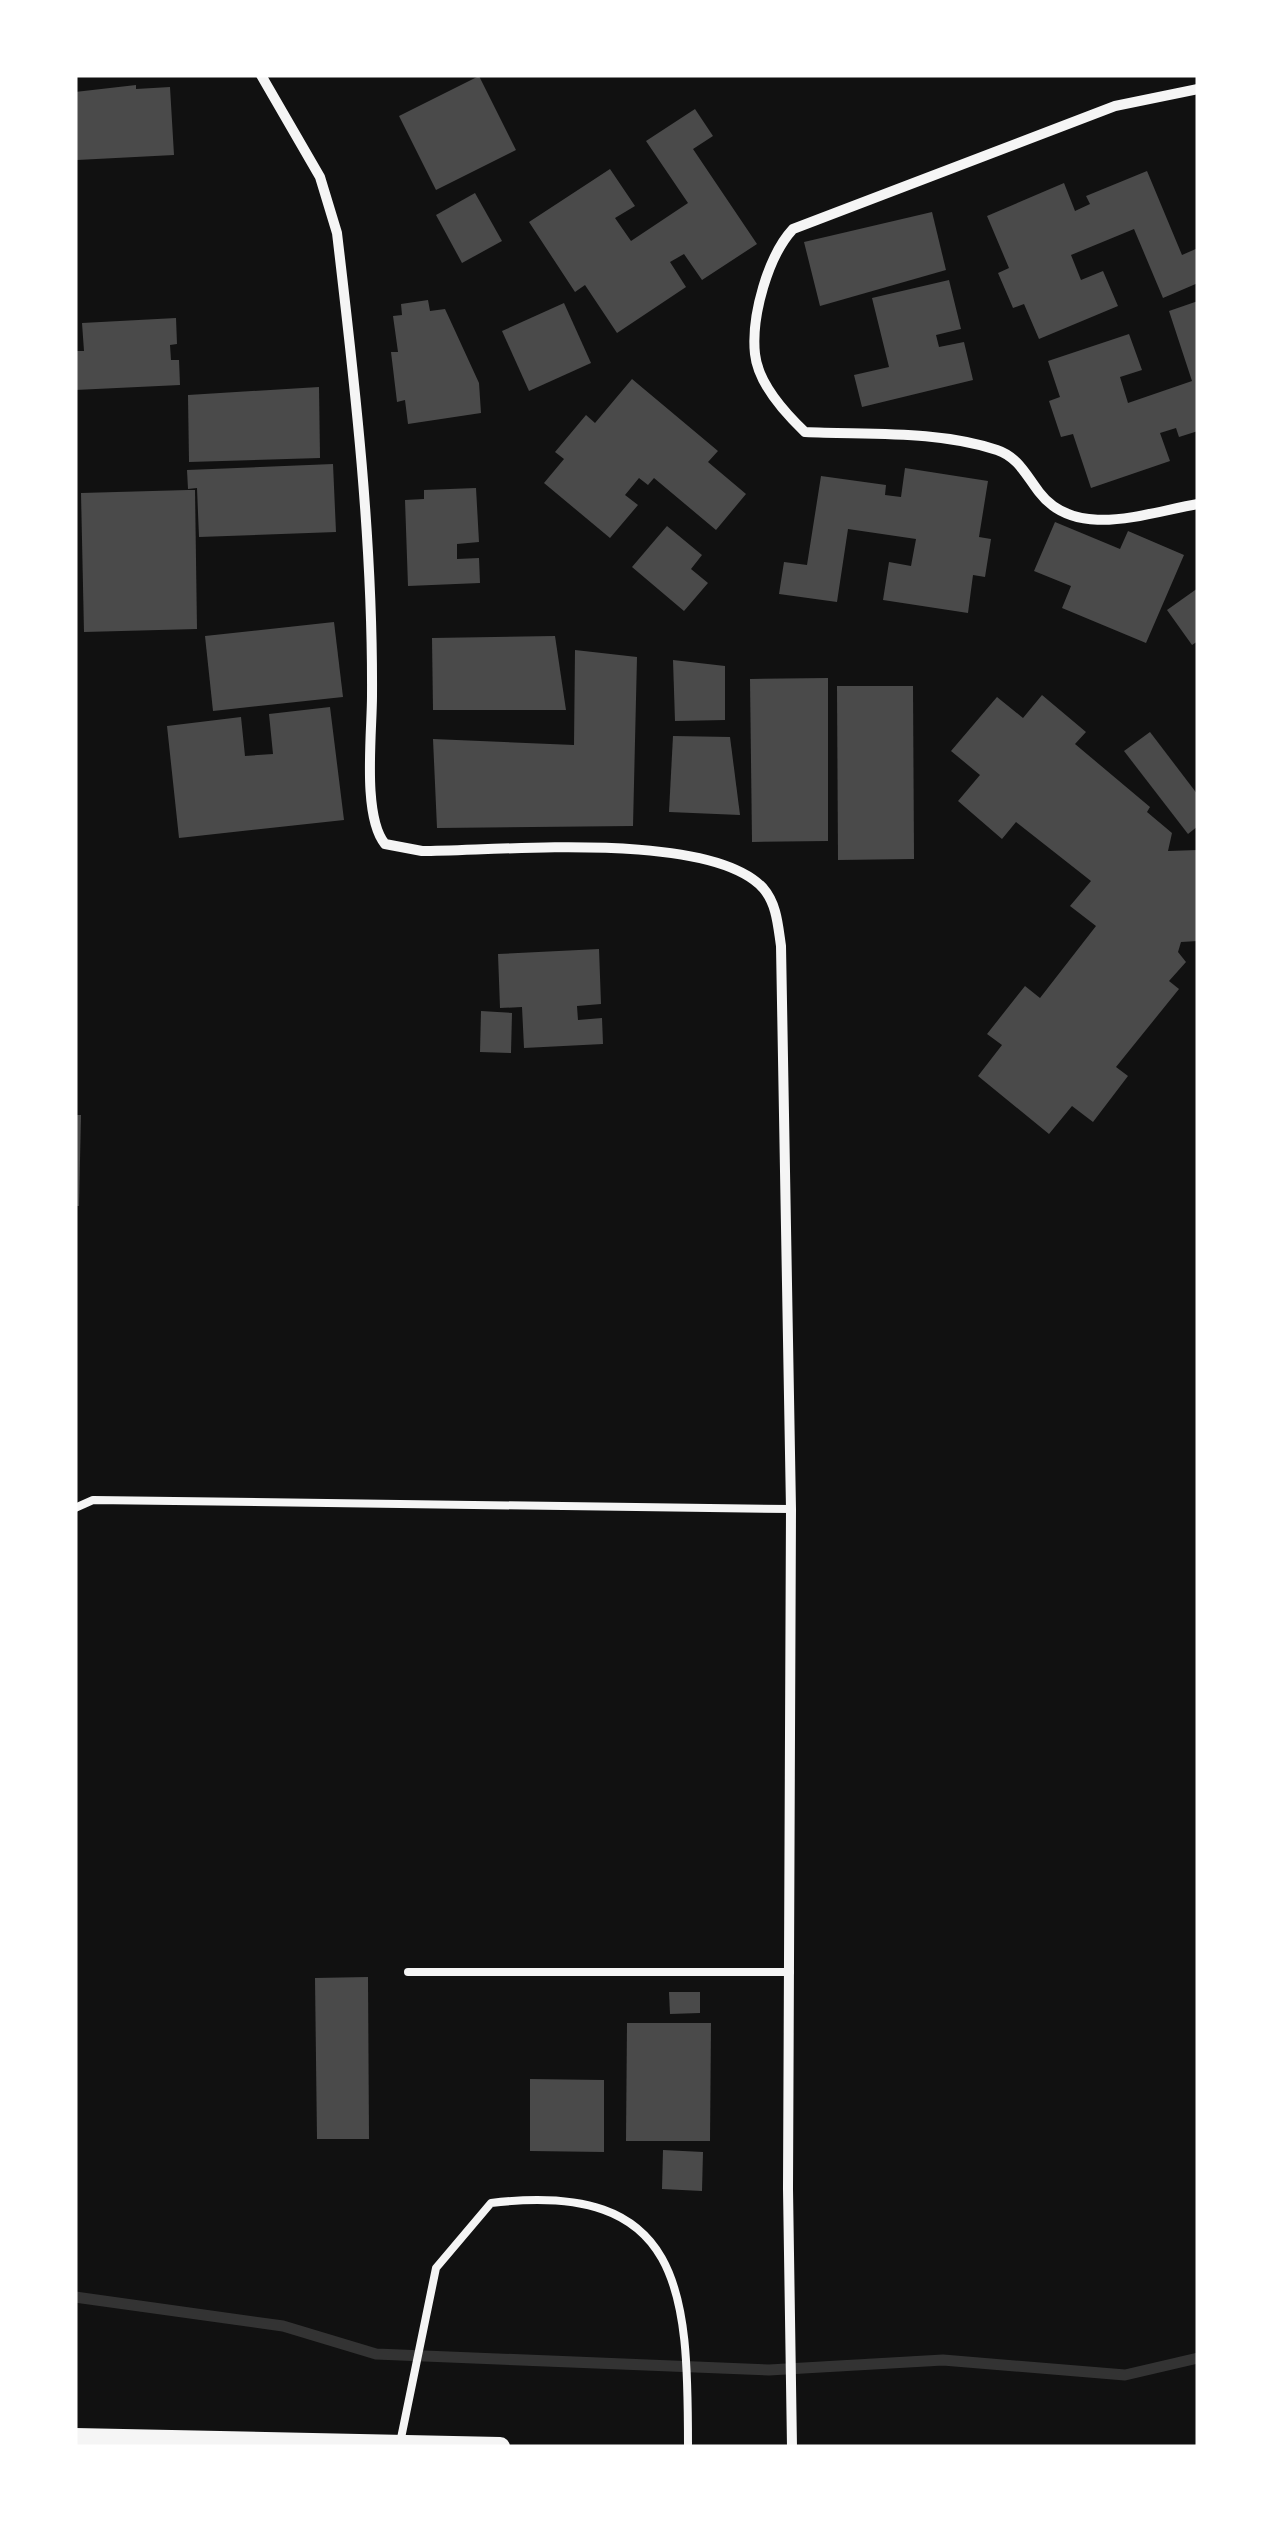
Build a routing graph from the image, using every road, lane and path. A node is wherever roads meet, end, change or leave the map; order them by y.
1 (261, 75) edge
2 (1198, 90) edge
3 (1198, 504) edge
4 (75, 1508) edge
5 (791, 1509) junction
6 (408, 1972) dead end
7 (790, 1972) junction
8 (75, 2438) edge
9 (400, 2445) edge
10 (500, 2447) edge
11 (688, 2447) edge
12 (792, 2447) edge

1 - 5 street
2 - 3 street
4 - 5 lane
5 - 7 street
6 - 7 lane
7 - 12 street
8 - 9 main road
9 - 10 main road
9 - 11 lane

